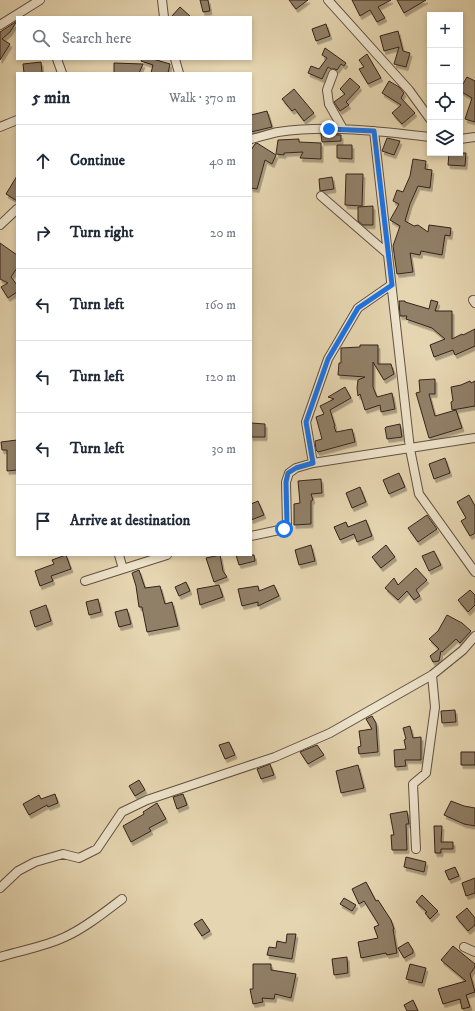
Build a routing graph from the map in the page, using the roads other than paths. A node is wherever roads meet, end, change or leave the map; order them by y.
1 (40, 0) edge
2 (162, 0) edge
3 (330, 1) edge
4 (24, 14) edge
5 (164, 16) edge
6 (16, 18) edge
7 (0, 25) edge
8 (57, 60) edge
9 (175, 60) edge
10 (62, 72) edge
11 (179, 72) edge
12 (333, 74) dead end
13 (427, 115) edge
14 (16, 120) edge
15 (0, 127) edge
16 (343, 129) junction
17 (374, 131) junction
18 (427, 137) edge
19 (475, 137) edge
20 (463, 139) edge
21 (252, 140) edge
22 (321, 196) dead end
23 (16, 210) edge
24 (0, 225) edge
25 (388, 254) junction
26 (392, 285) junction
27 (475, 438) edge
28 (410, 449) junction
29 (313, 463) junction
30 (252, 536) edge
31 (119, 556) edge
32 (164, 556) edge
33 (123, 569) junction
34 (475, 572) edge
35 (85, 581) dead end
36 (475, 636) edge
37 (432, 675) junction
38 (416, 849) dead end
39 (0, 888) edge
40 (122, 899) dead end
41 (464, 947) dead end
42 (475, 952) edge
43 (0, 957) edge

1 - 4 street
2 - 5 street
3 - 13 street
6 - 7 street
8 - 10 street
9 - 11 street
12 - 16 street
14 - 15 street
16 - 17 street
16 - 21 street
17 - 18 street
17 - 25 street
19 - 20 street
22 - 25 street
23 - 24 street
25 - 26 street
26 - 28 street
26 - 29 street
27 - 28 street
28 - 29 street
28 - 34 street
29 - 30 street
31 - 33 street
32 - 33 street
33 - 35 street
36 - 37 street
37 - 38 street
37 - 39 street
40 - 43 street
41 - 42 street

